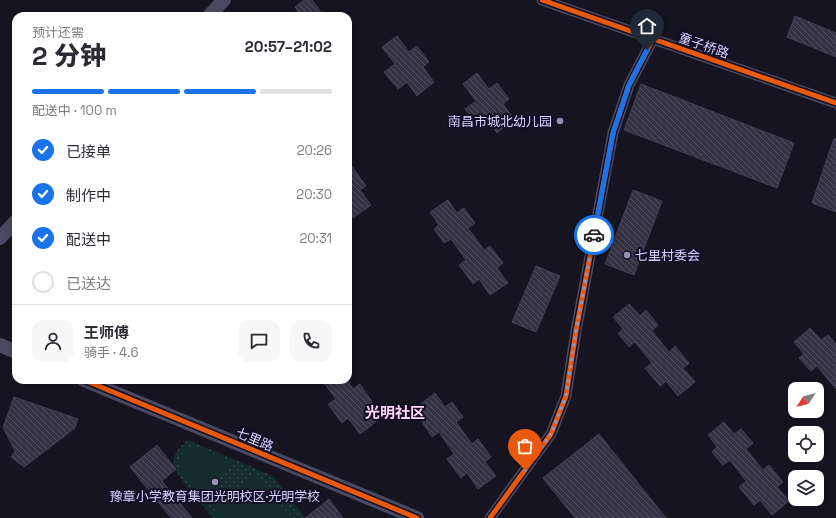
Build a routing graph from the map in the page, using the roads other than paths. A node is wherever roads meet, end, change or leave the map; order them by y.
1 (224, 0) edge
2 (542, 0) edge
3 (213, 12) edge
4 (653, 39) junction
5 (836, 103) edge
6 (12, 225) edge
7 (0, 238) edge
8 (0, 345) edge
9 (12, 350) edge
10 (94, 384) edge
11 (417, 518) edge
12 (490, 518) edge

1 - 3 street
2 - 4 street, 童子桥路
4 - 5 street, 童子桥路
4 - 12 street
6 - 7 street
8 - 9 street
10 - 11 street, 七里路

